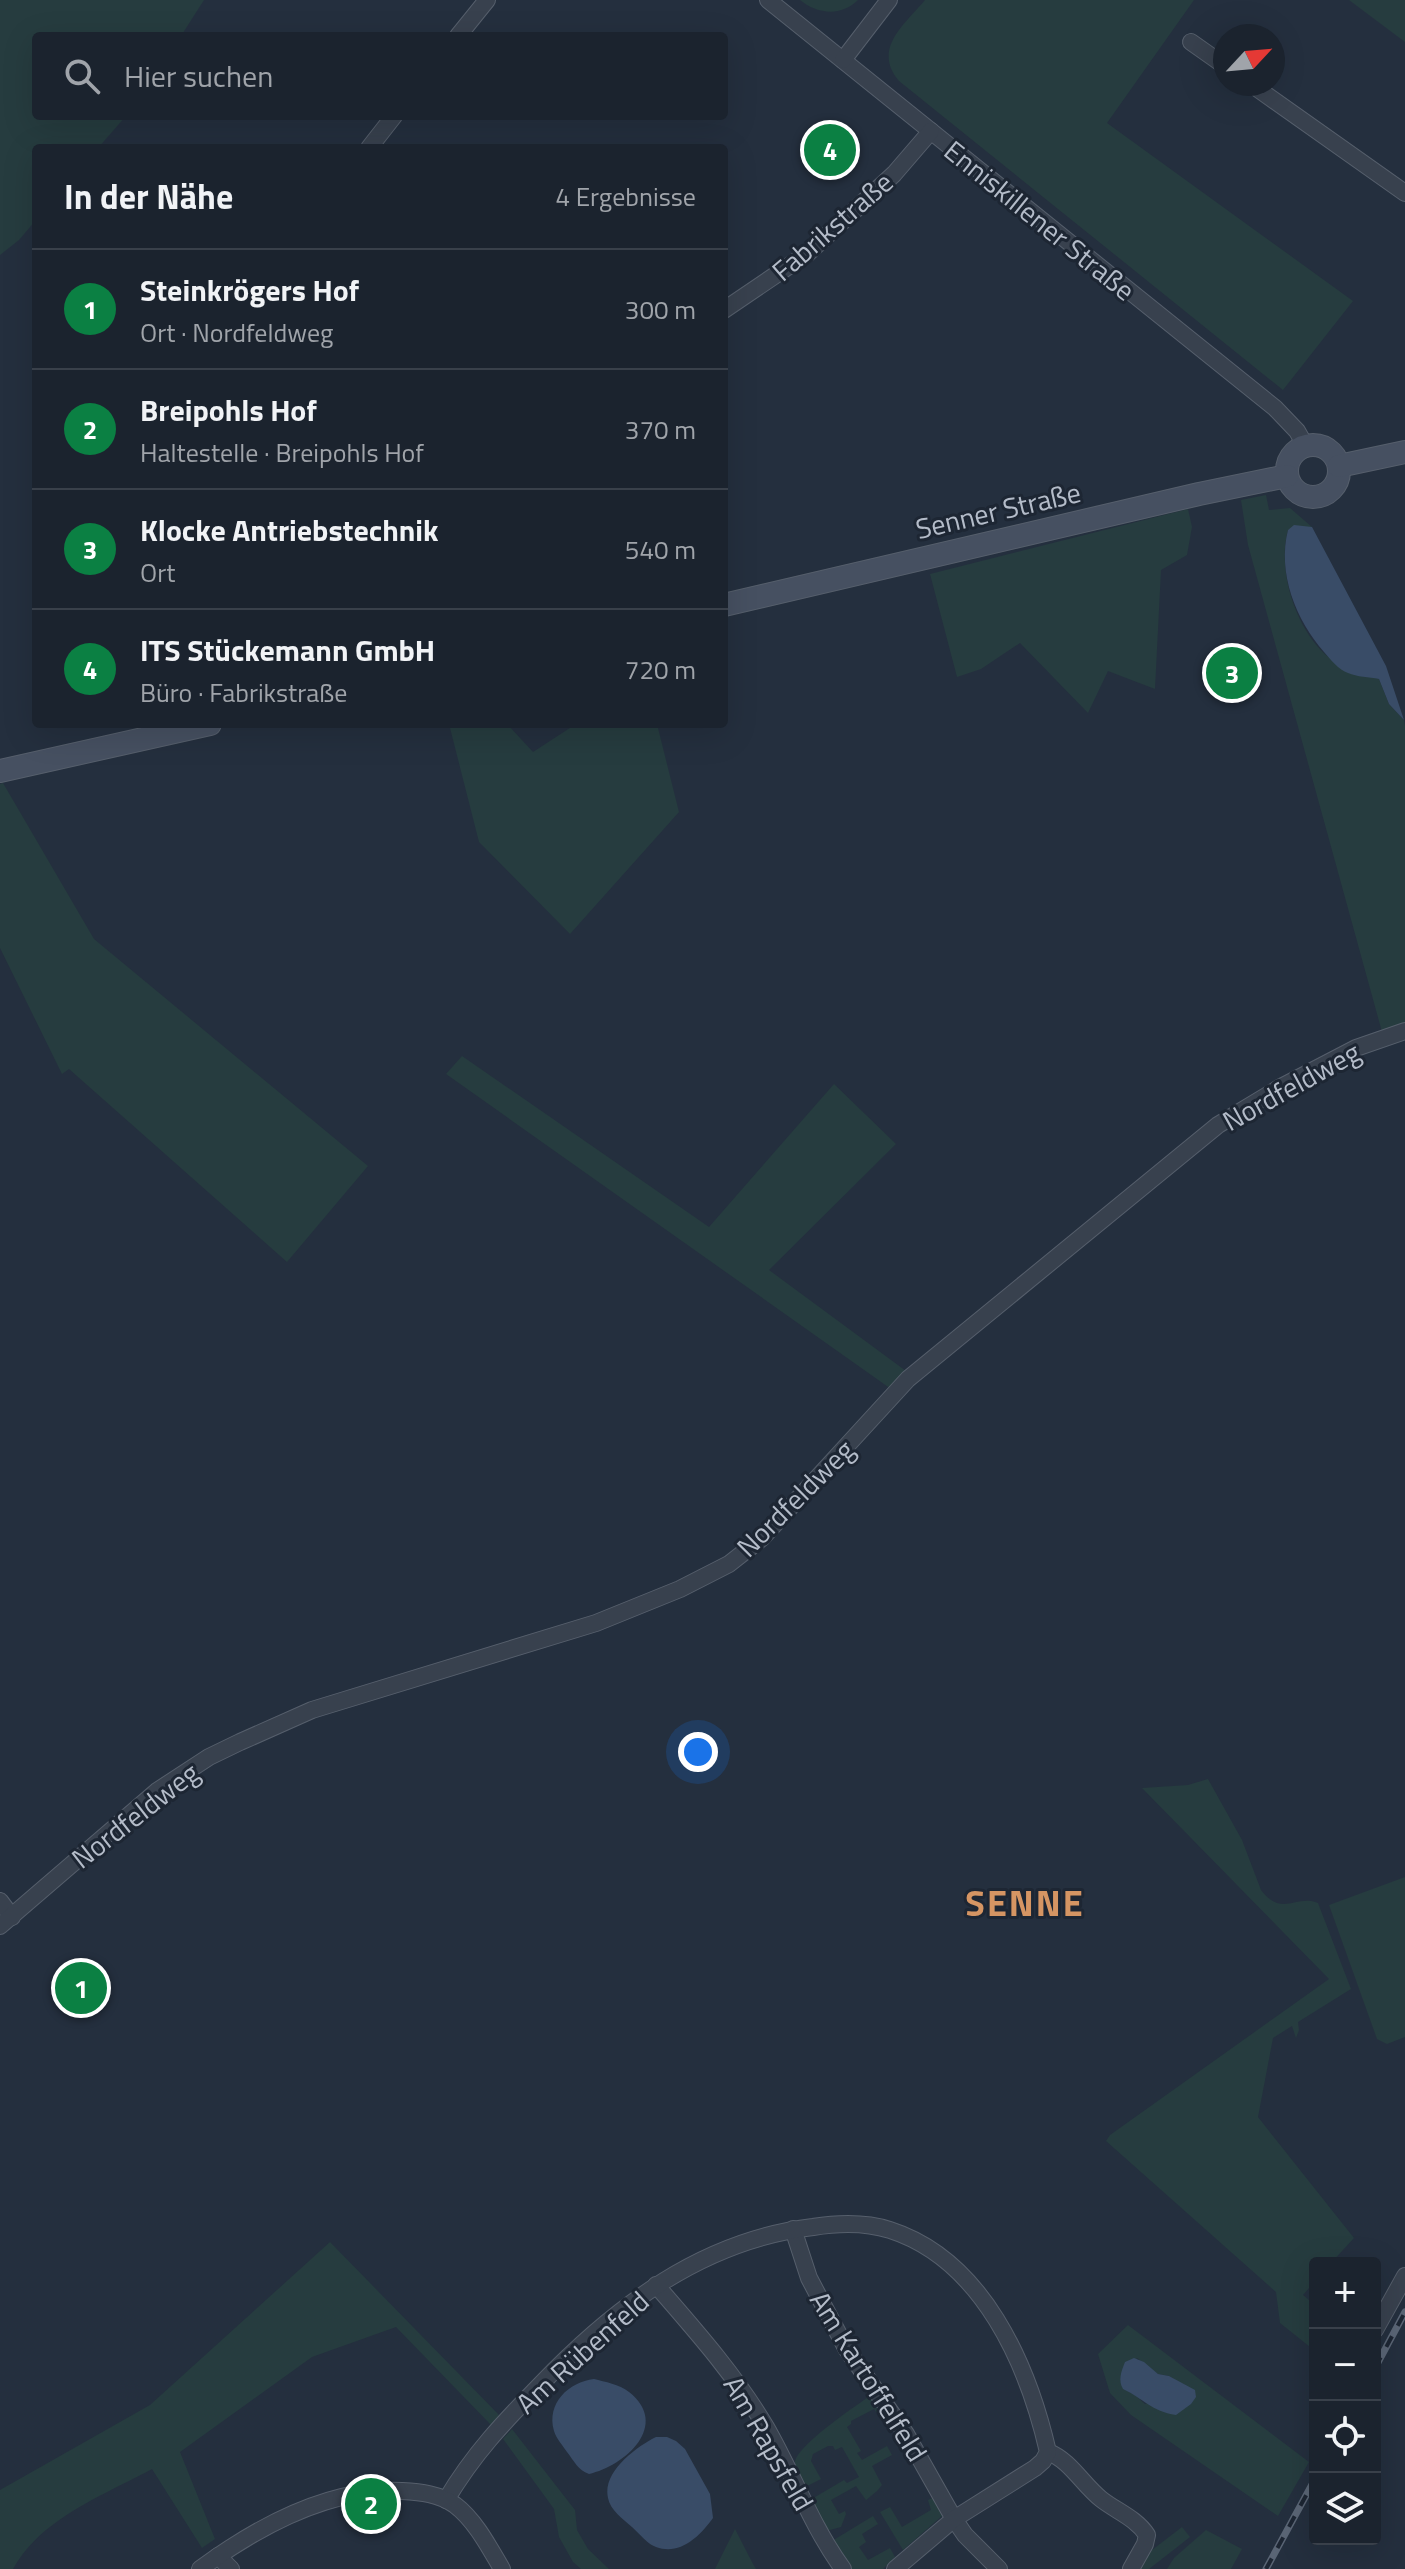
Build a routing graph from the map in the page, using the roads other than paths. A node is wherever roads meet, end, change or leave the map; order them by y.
1 (487, 0) edge
2 (768, 0) edge
3 (889, 0) edge
4 (461, 32) edge
5 (1191, 42) dead end
6 (1213, 58) edge
7 (843, 60) junction
8 (1268, 96) edge
9 (391, 120) edge
10 (931, 131) junction
11 (372, 144) edge
12 (1405, 193) edge
13 (728, 307) edge
14 (1305, 445) junction
15 (1405, 452) edge
16 (1339, 466) junction
17 (1287, 476) junction
18 (728, 604) edge
19 (192, 728) edge
20 (0, 771) edge
21 (1405, 1031) edge
22 (0, 1901) edge
23 (6, 1922) edge
24 (793, 2229) junction
25 (1405, 2276) edge
26 (656, 2285) junction
27 (1376, 2329) edge
28 (1048, 2452) junction
29 (446, 2500) junction
30 (954, 2519) junction
31 (218, 2556) junction
32 (200, 2569) edge
33 (231, 2569) edge
34 (502, 2569) edge
35 (843, 2569) edge
36 (895, 2569) edge
37 (999, 2569) edge
38 (1131, 2569) edge

1 - 4 street
2 - 7 street, Enniskillener Straße
3 - 7 street
5 - 6 street
7 - 10 street, Enniskillener Straße
8 - 12 street
9 - 11 street
10 - 13 street, Fabrikstraße
10 - 14 street, Enniskillener Straße
14 - 16 street
14 - 17 street
15 - 16 street
16 - 17 street
17 - 18 street, Senner Straße
19 - 20 street
21 - 23 street, Nordfeldweg
22 - 23 street
24 - 26 street, Am Rübenfeld
24 - 28 street, Am Rübenfeld
24 - 30 street, Am Kartoffelfeld
25 - 27 street
26 - 29 street, Am Rübenfeld
26 - 35 street, Am Rapsfeld
28 - 30 street
28 - 38 street
29 - 31 street
29 - 34 street
30 - 36 street
30 - 37 street, Am Kartoffelfeld
31 - 32 street
31 - 33 street

